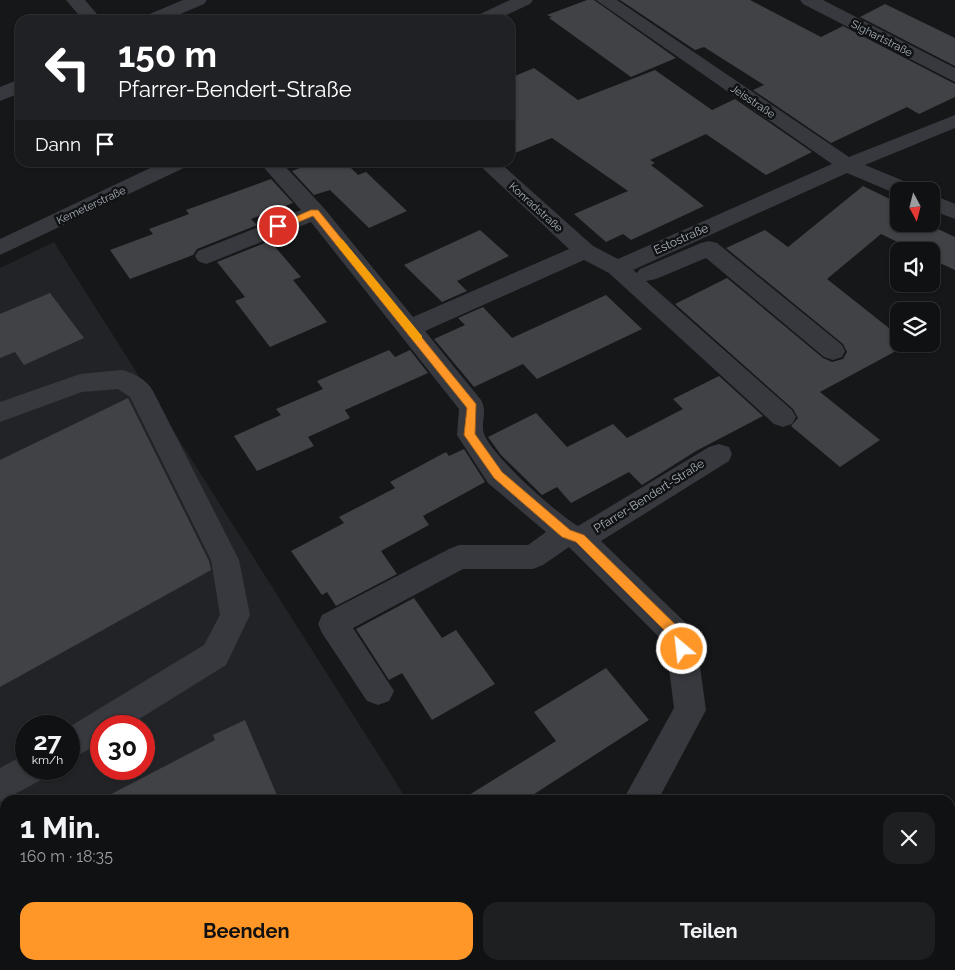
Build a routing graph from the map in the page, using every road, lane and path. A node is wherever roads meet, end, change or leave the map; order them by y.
1 (75, 0) edge
2 (153, 0) edge
3 (198, 0) edge
4 (524, 0) edge
5 (605, 0) edge
6 (809, 0) edge
7 (88, 15) edge
8 (159, 15) edge
9 (161, 15) edge
10 (492, 15) edge
11 (955, 76) edge
12 (15, 88) edge
13 (0, 95) edge
14 (952, 125) edge
15 (847, 164) junction
16 (170, 167) edge
17 (274, 167) edge
18 (492, 167) edge
19 (890, 183) edge
20 (940, 206) edge
21 (315, 212) junction
22 (955, 212) edge
23 (0, 248) edge
24 (585, 251) junction
25 (206, 256) dead end
26 (624, 275) junction
27 (410, 328) junction
28 (833, 351) dead end
29 (0, 412) edge
30 (783, 417) dead end
31 (719, 454) dead end
32 (573, 536) junction
33 (378, 691) dead end
34 (80, 738) edge
35 (15, 777) edge
36 (0, 786) edge
37 (643, 795) edge

1 - 7 street
2 - 8 street
3 - 9 street
4 - 10 street
5 - 15 street, Jeisstraße
6 - 11 street, Sighartstraße
12 - 13 street
14 - 15 street, Estostraße
15 - 19 street, Jeisstraße
15 - 26 street, Estostraße
16 - 23 street, Kemeterstraße
17 - 21 street, Pfarrer-Bendert-Straße
18 - 24 street, Konradstraße
20 - 22 street
21 - 25 street
21 - 27 street, Pfarrer-Bendert-Straße
24 - 26 street
24 - 27 street
26 - 28 street
26 - 30 street
27 - 32 street, Pfarrer-Bendert-Straße
29 - 34 street
31 - 32 street, Pfarrer-Bendert-Straße
32 - 33 street
32 - 37 street, Pfarrer-Bendert-Straße
35 - 36 street

